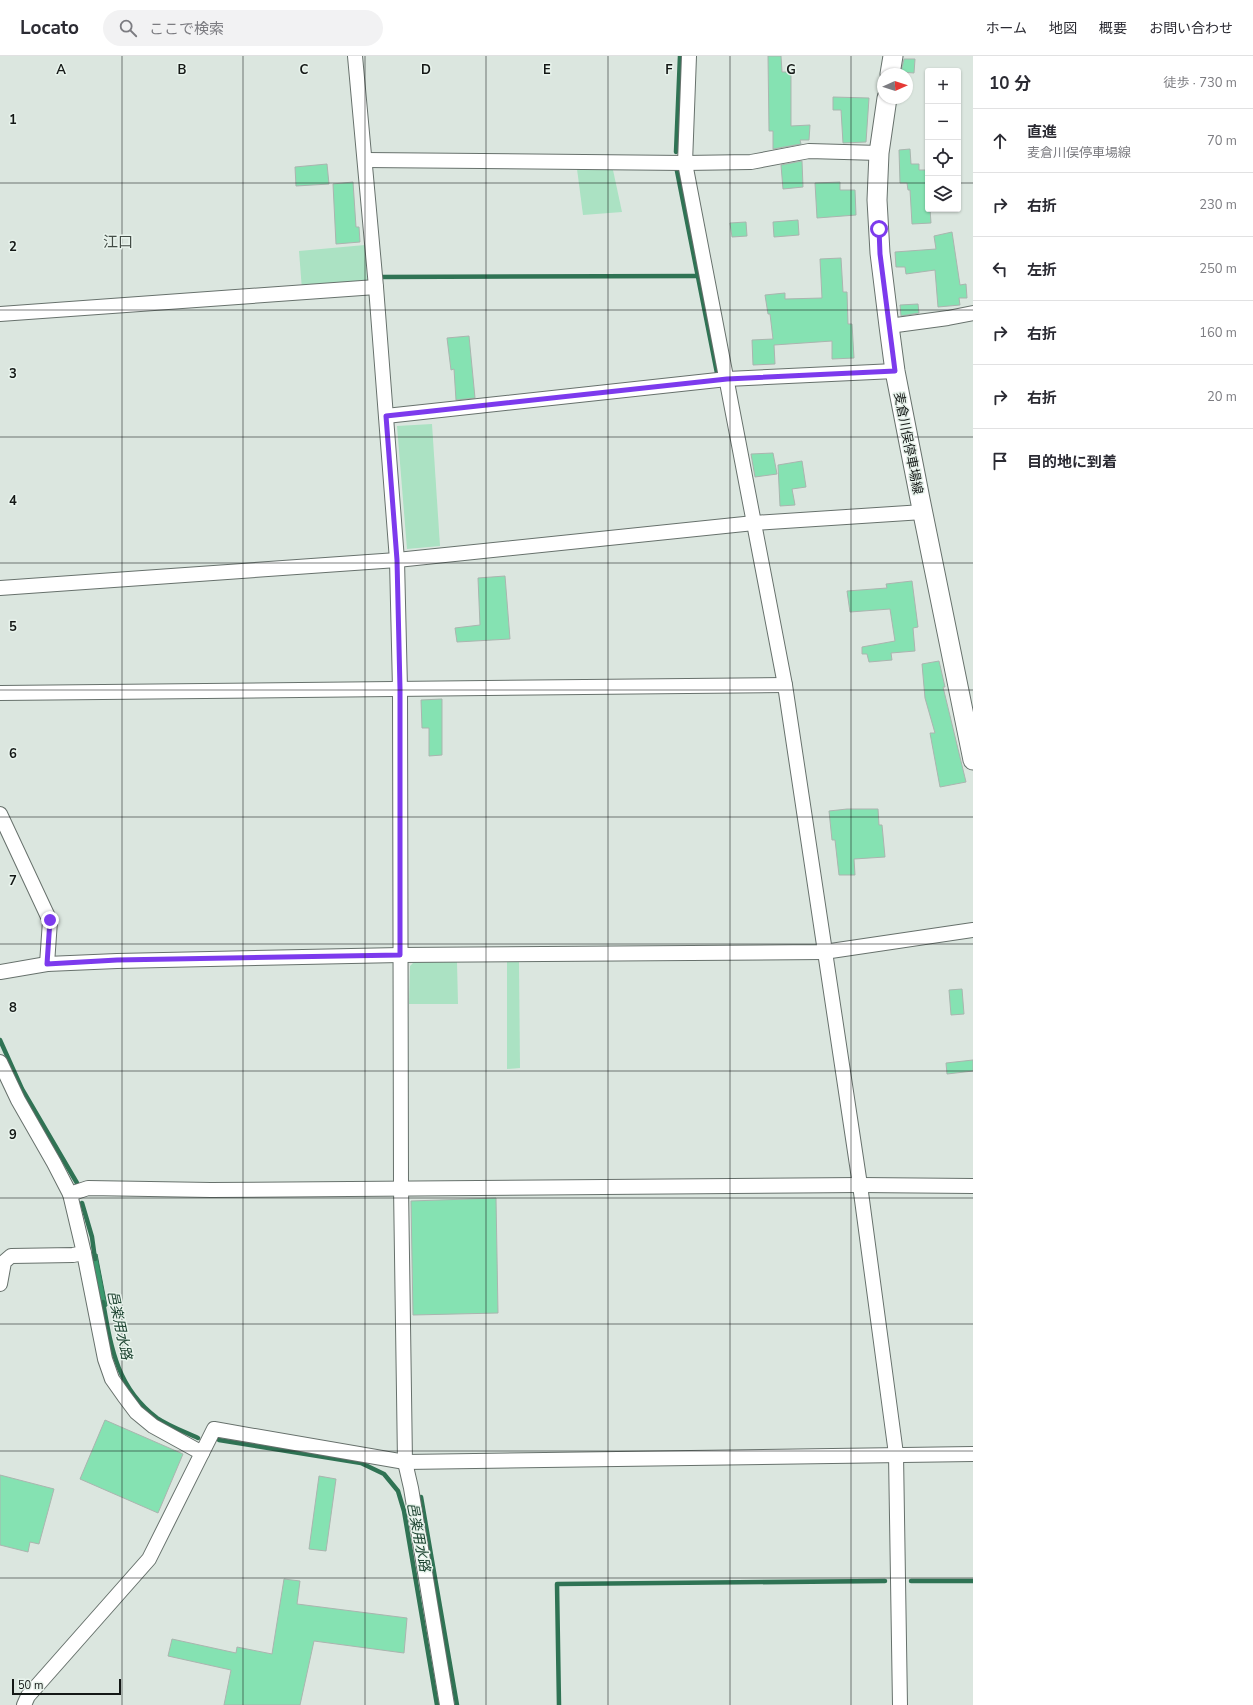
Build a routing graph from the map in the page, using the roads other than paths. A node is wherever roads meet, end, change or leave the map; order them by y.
1 (355, 56) edge
2 (689, 56) edge
3 (892, 56) edge
4 (891, 68) edge
5 (886, 104) edge
6 (879, 152) junction
7 (365, 160) junction
8 (685, 163) junction
9 (376, 287) junction
10 (973, 313) edge
11 (0, 314) edge
12 (889, 326) junction
13 (895, 371) junction
14 (727, 379) junction
15 (386, 416) junction
16 (922, 512) junction
17 (754, 523) junction
18 (397, 560) junction
19 (0, 588) edge
20 (785, 685) junction
21 (400, 689) junction
22 (0, 693) edge
23 (973, 760) edge
24 (0, 814) edge
25 (973, 930) edge
26 (824, 952) junction
27 (400, 955) junction
28 (47, 964) junction
29 (0, 972) edge
30 (0, 1062) edge
31 (860, 1185) junction
32 (973, 1186) edge
33 (401, 1187) junction
34 (70, 1194) junction
35 (84, 1253) junction
36 (0, 1284) edge
37 (202, 1453) junction
38 (896, 1454) junction
39 (973, 1454) edge
40 (405, 1462) junction
41 (24, 1705) edge
42 (447, 1705) edge
43 (900, 1705) edge

1 - 7 street
2 - 8 street
3 - 4 main road
5 - 6 main road, 麦倉川俣停車場線
6 - 8 street
6 - 12 main road, 麦倉川俣停車場線
7 - 8 street
7 - 9 street
8 - 14 street
9 - 11 street
9 - 15 street
10 - 12 street
12 - 13 main road, 麦倉川俣停車場線
13 - 14 street
13 - 16 main road, 麦倉川俣停車場線
14 - 15 street
14 - 17 street
15 - 18 street
16 - 17 street
16 - 23 main road, 麦倉川俣停車場線
17 - 18 street
17 - 20 street
18 - 19 street
18 - 21 street
20 - 21 street
20 - 26 street
21 - 22 street
21 - 27 street
24 - 28 street
25 - 26 street
26 - 27 street
26 - 31 street
27 - 28 street
27 - 33 street
28 - 29 street
30 - 34 street
31 - 32 street
31 - 33 street
31 - 38 street
33 - 34 street
33 - 40 street
34 - 35 street
35 - 36 street
35 - 37 street
37 - 40 street
37 - 41 street
38 - 39 street
38 - 40 street
38 - 43 street
40 - 42 street

